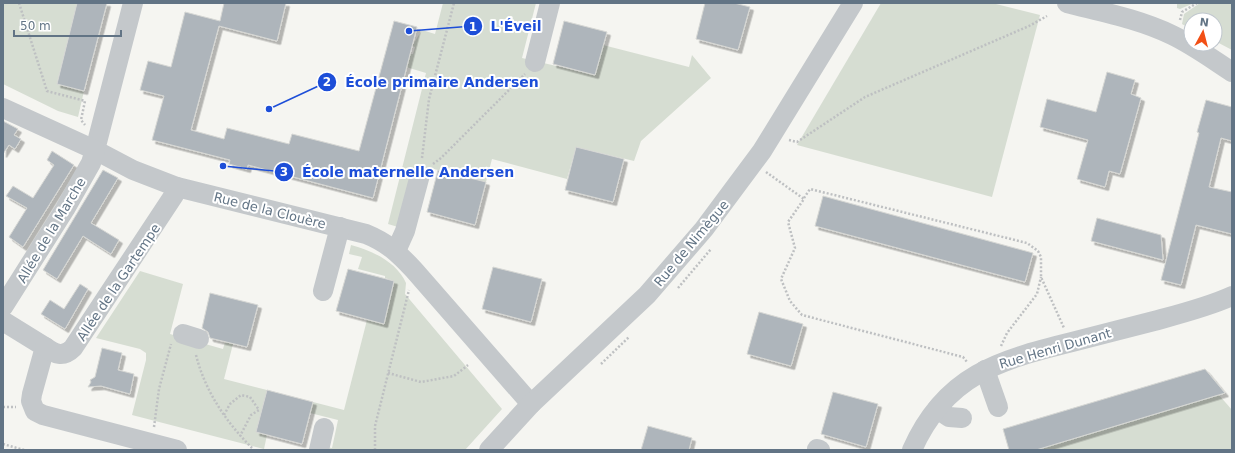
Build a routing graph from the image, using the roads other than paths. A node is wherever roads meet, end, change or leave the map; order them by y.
1 (133, 3) edge
2 (550, 3) edge
3 (853, 3) edge
4 (1067, 3) edge
5 (535, 62) road end
6 (1232, 72) edge
7 (3, 108) edge
8 (95, 150) junction
9 (420, 172) road end
10 (178, 187) junction
11 (340, 228) junction
12 (396, 252) junction
13 (323, 291) dead end
14 (1232, 296) edge
15 (3, 307) edge
16 (3, 321) edge
17 (45, 347) junction
18 (985, 365) junction
19 (531, 404) junction
20 (998, 407) dead end
21 (937, 409) junction
22 (962, 418) dead end
23 (324, 428) dead end
24 (177, 450) edge
25 (319, 450) edge
26 (489, 450) edge
27 (912, 450) edge

1 - 8 street
2 - 5 street
3 - 19 street, Rue de Nimègue
4 - 6 street
7 - 8 street, Rue de la Clouère
8 - 10 street, Rue de la Clouère
8 - 15 street, Allée de la Marche
9 - 12 street
10 - 11 street, Rue de la Clouère
10 - 17 street, Allée de la Gartempe
11 - 12 street, Rue de la Clouère
11 - 13 street
12 - 19 street, Rue de la Clouère
14 - 18 street, Rue Henri Dunant
16 - 17 street
17 - 24 street
18 - 20 street
18 - 21 street, Rue Henri Dunant
19 - 26 street, Rue de Nimègue
21 - 22 street
21 - 27 street, Rue Henri Dunant
23 - 25 street

